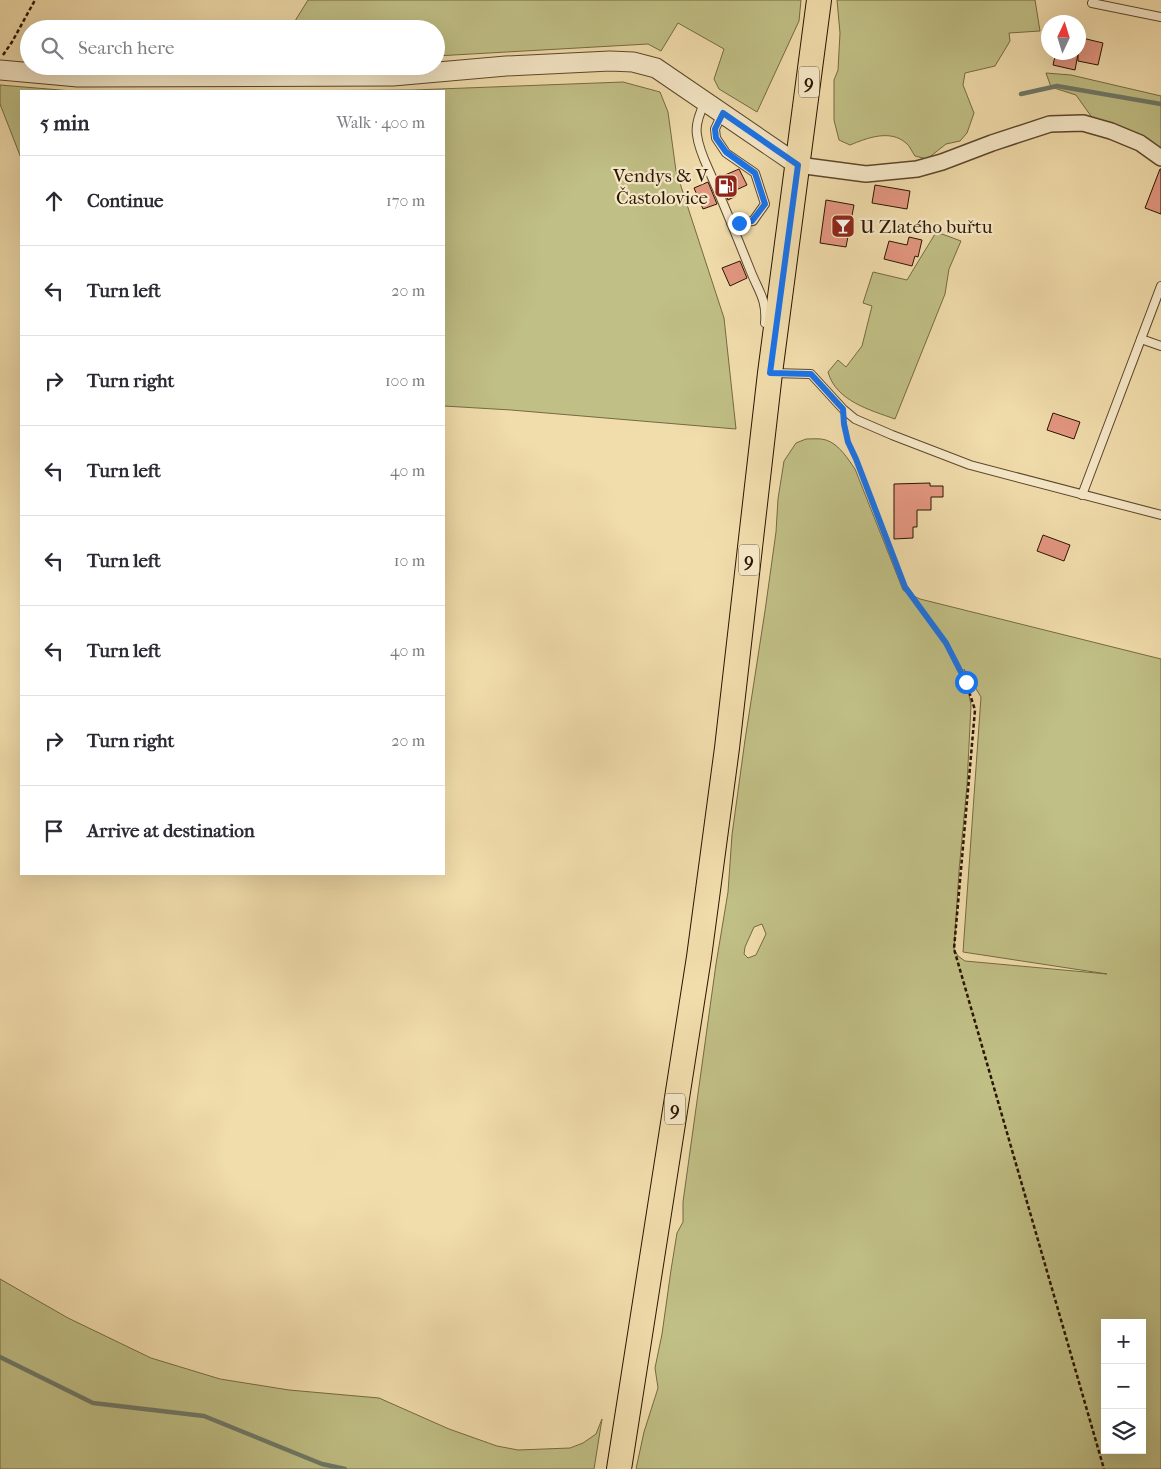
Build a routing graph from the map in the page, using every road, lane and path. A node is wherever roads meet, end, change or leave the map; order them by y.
1 (35, 0) edge
2 (819, 0) edge
3 (1092, 3) dead end
4 (1161, 17) edge
5 (24, 20) edge
6 (20, 27) edge
7 (0, 60) edge
8 (0, 70) edge
9 (445, 71) edge
10 (20, 72) edge
11 (56, 75) edge
12 (404, 75) edge
13 (706, 101) junction
14 (723, 113) junction
15 (1161, 158) edge
16 (798, 165) junction
17 (732, 223) junction
18 (1161, 286) edge
19 (764, 335) dead end
20 (1141, 339) junction
21 (1161, 346) edge
22 (765, 379) junction
23 (843, 409) junction
24 (1082, 495) junction
25 (1161, 515) edge
26 (619, 1469) edge
27 (1104, 1469) edge

1 - 5 path
2 - 16 main road, 9
3 - 4 lane
6 - 7 path
8 - 10 street
9 - 13 street
11 - 12 street
13 - 14 street
13 - 17 lane
14 - 16 street
14 - 17 lane
15 - 16 street
16 - 22 main road, 9
17 - 19 lane
18 - 20 lane
20 - 21 lane
20 - 24 lane
22 - 23 lane
22 - 26 main road, 9
23 - 24 lane
23 - 27 path
24 - 25 lane

